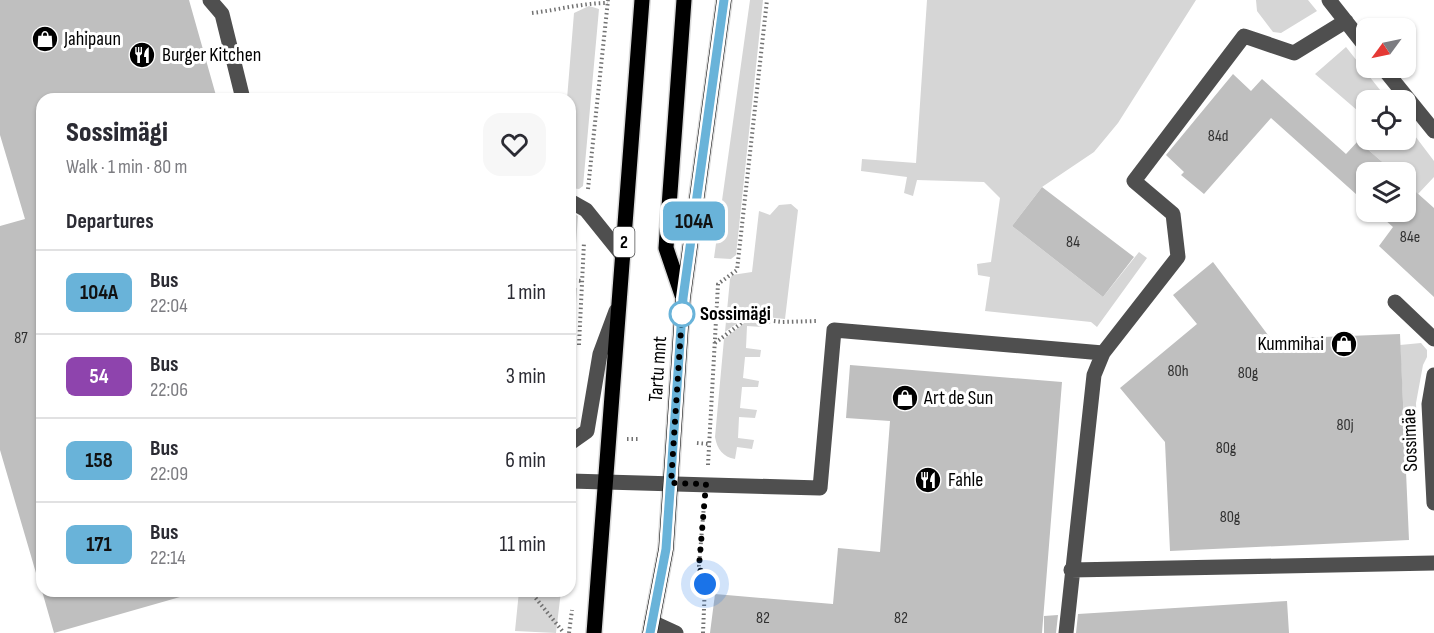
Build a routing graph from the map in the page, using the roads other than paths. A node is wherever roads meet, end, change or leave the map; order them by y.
1 (210, 0) edge
2 (642, 0) edge
3 (684, 0) edge
4 (724, 0) edge
5 (1329, 0) edge
6 (1346, 21) junction
7 (1356, 34) edge
8 (1391, 78) edge
9 (242, 93) edge
10 (1434, 131) edge
11 (576, 204) edge
12 (623, 256) junction
13 (683, 298) junction
14 (619, 302) junction
15 (1395, 302) dead end
16 (1434, 339) edge
17 (1103, 353) junction
18 (1434, 375) edge
19 (576, 438) edge
20 (576, 481) edge
21 (606, 483) junction
22 (671, 483) junction
23 (1434, 503) edge
24 (1434, 563) edge
25 (1071, 570) junction
26 (651, 628) edge
27 (594, 633) edge
28 (676, 633) edge
29 (1066, 633) edge

1 - 9 street
2 - 12 main road, 2
3 - 13 main road
4 - 13 main road, Tartu mnt
5 - 6 street
6 - 7 street
6 - 17 street
8 - 10 street
11 - 12 street
12 - 14 main road, 2
13 - 22 main road, Tartu mnt
14 - 19 street
14 - 21 main road, 2
15 - 16 street
17 - 22 street
17 - 25 street
18 - 23 street, Sossimäe
20 - 21 street
21 - 22 street
21 - 27 main road, 2
22 - 26 main road, Tartu mnt
24 - 25 street
25 - 29 street
26 - 28 street

